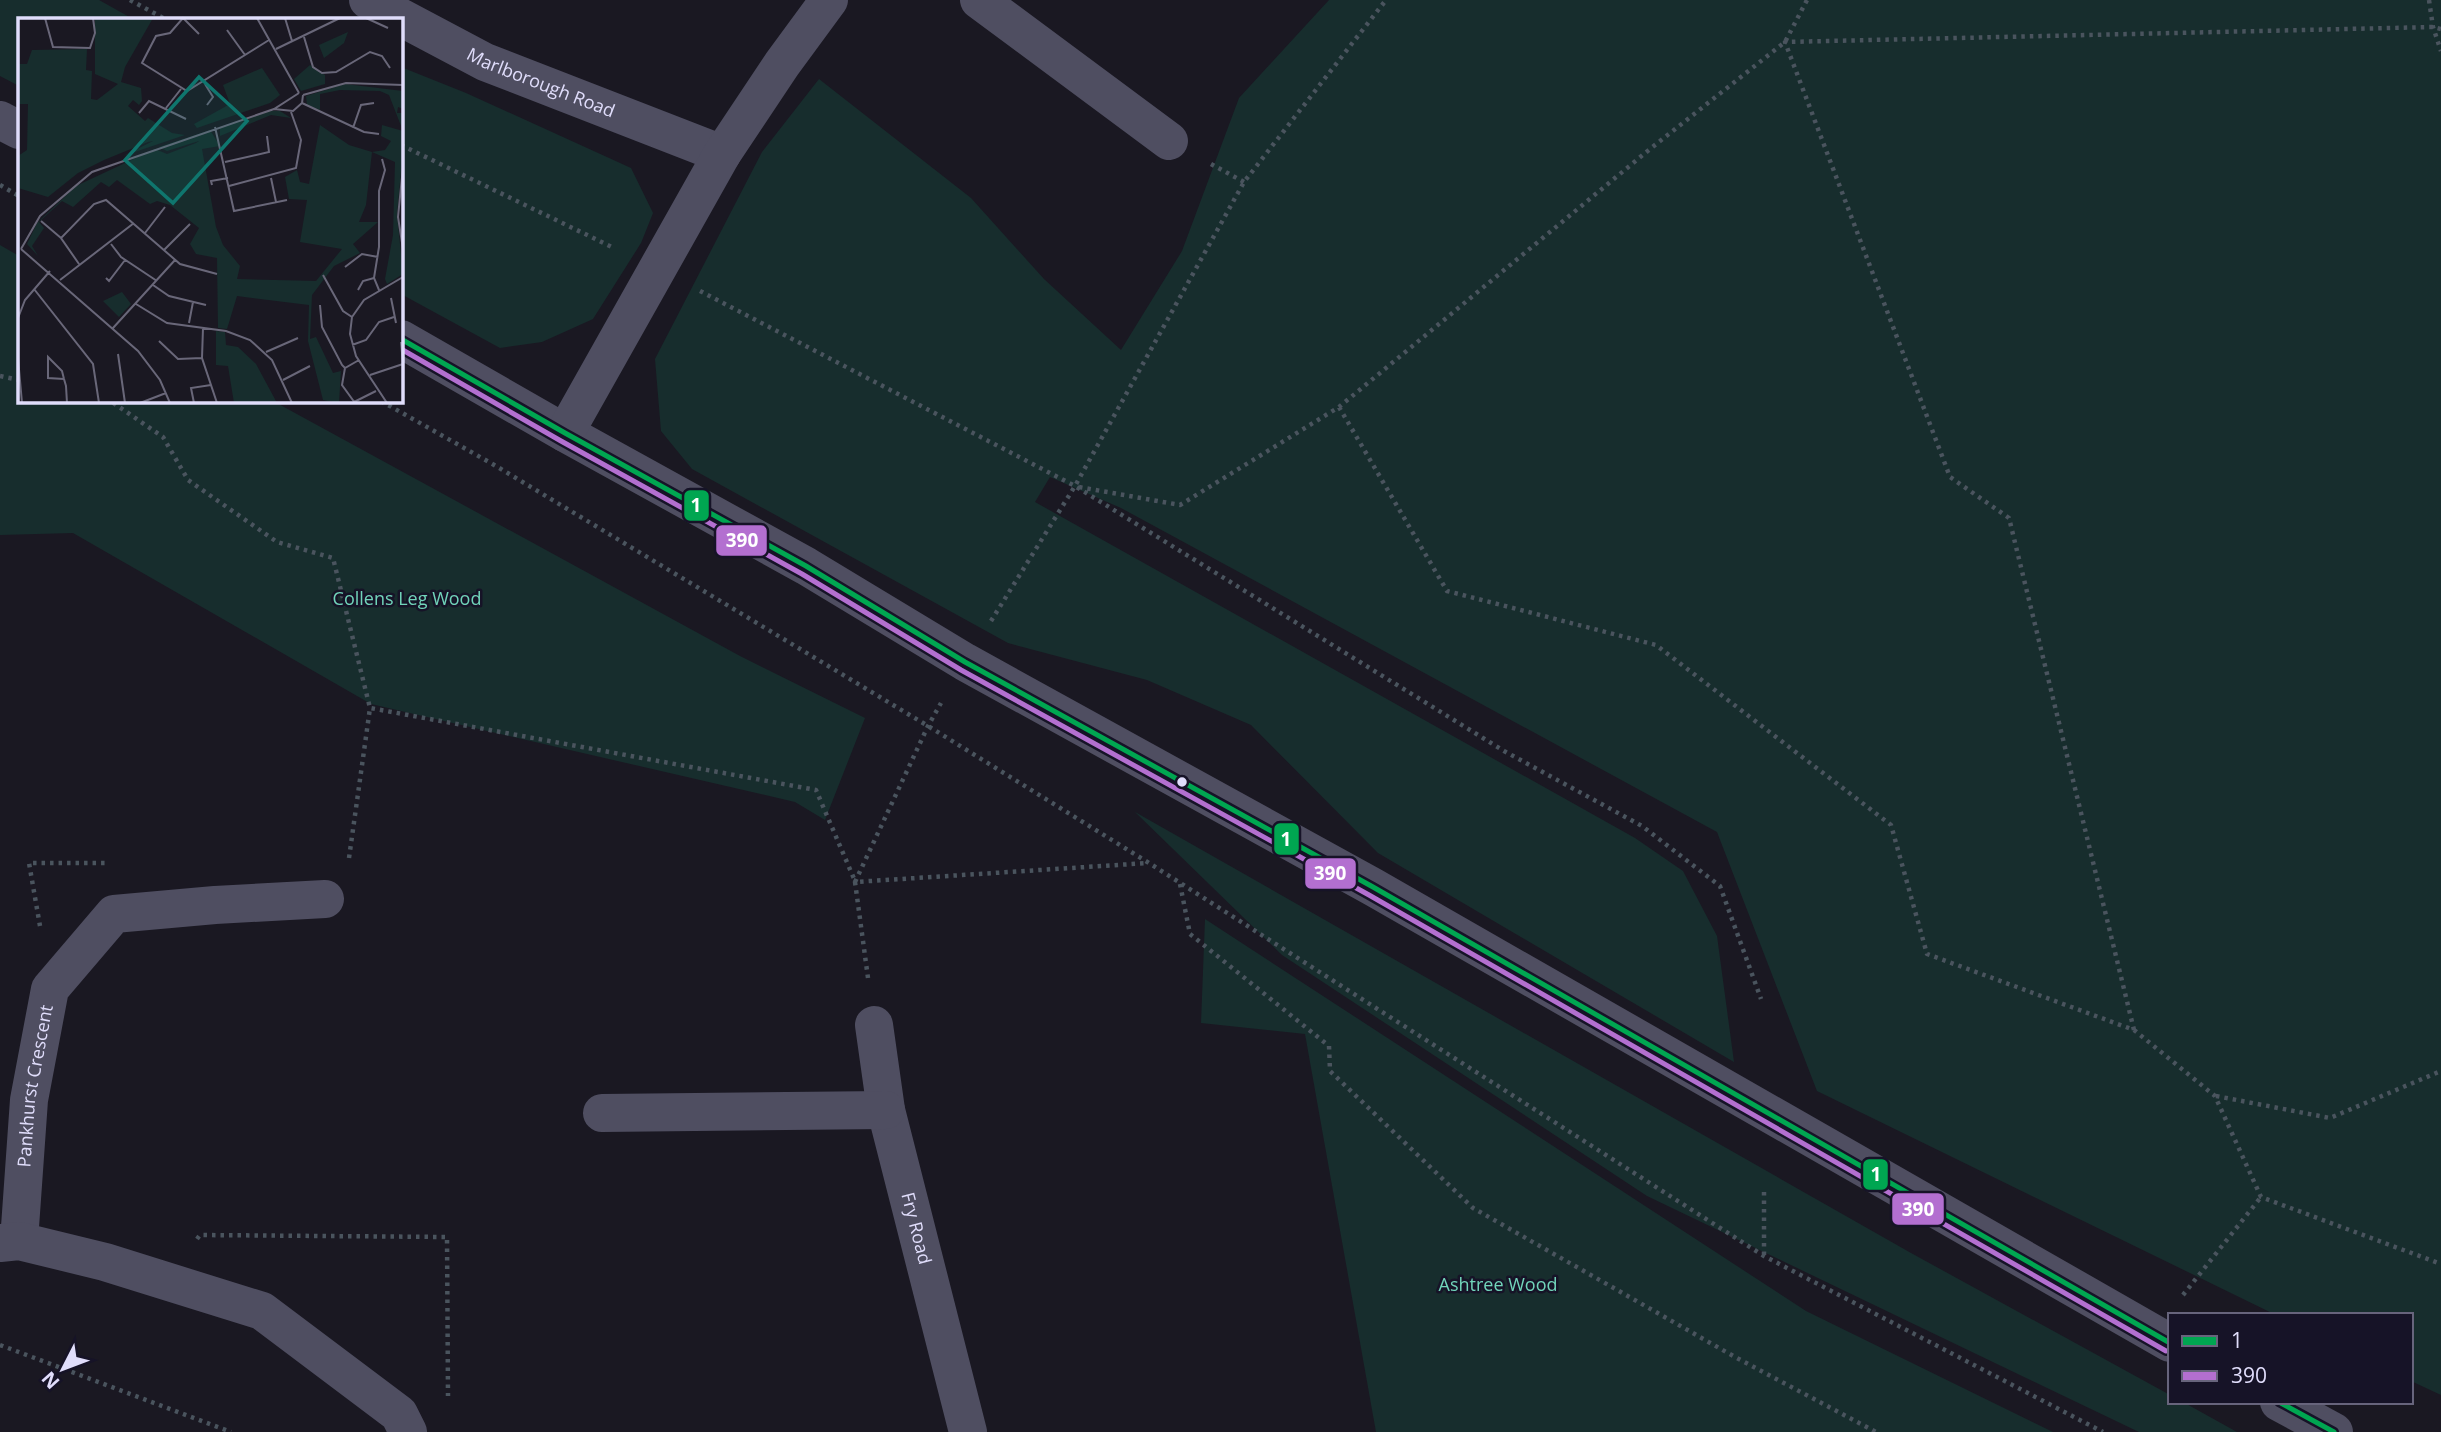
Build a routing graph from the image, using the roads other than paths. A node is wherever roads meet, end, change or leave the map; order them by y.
1 (368, 0) edge
2 (829, 0) edge
3 (979, 0) edge
4 (402, 18) edge
5 (402, 18) edge
6 (0, 120) edge
7 (18, 129) edge
8 (1168, 141) dead end
9 (722, 153) junction
10 (402, 340) edge
11 (565, 433) junction
12 (325, 900) road end
13 (874, 1025) road end
14 (886, 1110) junction
15 (602, 1113) dead end
16 (9, 1242) edge
17 (2161, 1338) edge
18 (2283, 1404) edge
19 (408, 1432) edge
20 (968, 1432) edge
21 (2334, 1432) edge

1 - 5 street, Marlborough Road
2 - 9 street
3 - 8 street
4 - 9 street, Marlborough Road
6 - 7 street
9 - 11 street
10 - 11 street
11 - 17 street
12 - 16 street, Pankhurst Crescent
13 - 14 street, Fry Road
14 - 15 street
14 - 20 street, Fry Road
16 - 19 street, Pankhurst Crescent
18 - 21 street

